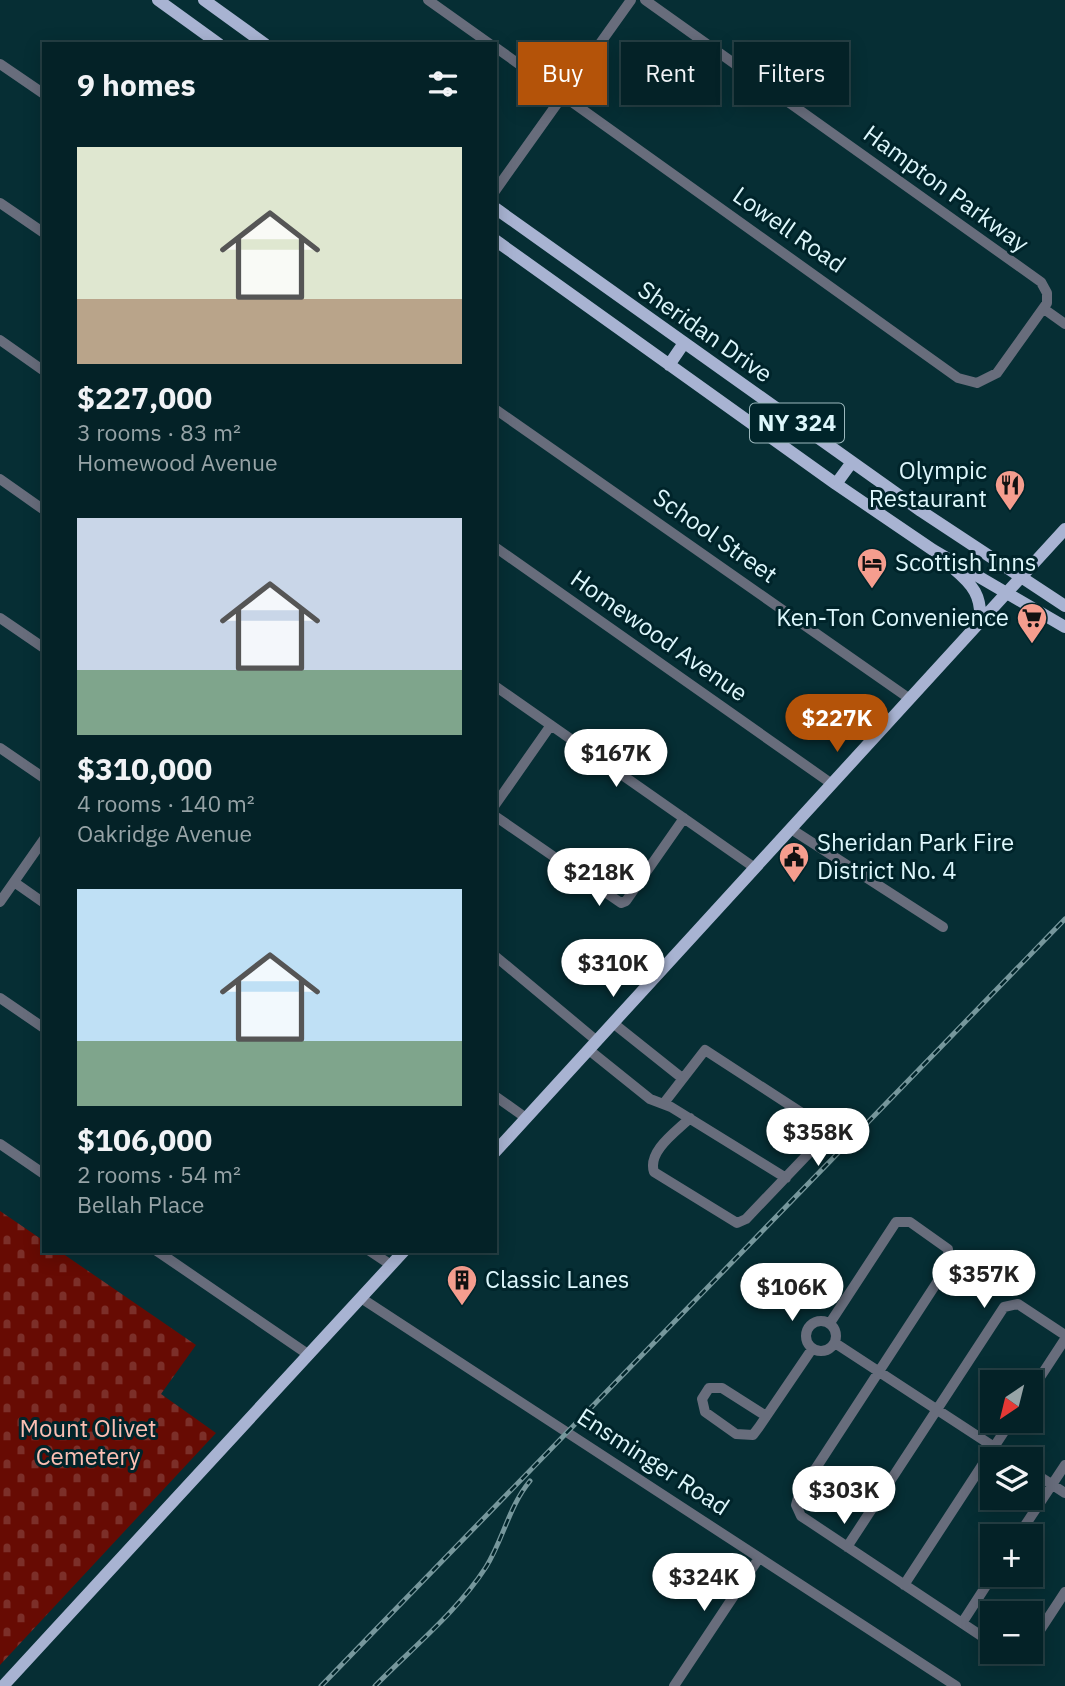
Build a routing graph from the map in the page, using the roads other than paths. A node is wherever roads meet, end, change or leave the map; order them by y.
1 (158, 0) edge
2 (204, 0) edge
3 (428, 0) edge
4 (631, 0) edge
5 (645, 0) edge
6 (216, 42) edge
7 (262, 42) edge
8 (487, 42) edge
9 (601, 42) edge
10 (497, 48) edge
11 (0, 64) edge
12 (518, 64) edge
13 (42, 93) edge
14 (557, 105) edge
15 (576, 105) edge
16 (497, 188) edge
17 (0, 203) edge
18 (497, 209) edge
19 (42, 232) edge
20 (497, 241) edge
21 (1044, 309) junction
22 (1065, 324) edge
23 (0, 340) edge
24 (684, 343) junction
25 (669, 365) junction
26 (42, 370) edge
27 (497, 410) edge
28 (852, 462) junction
29 (0, 480) edge
30 (836, 484) junction
31 (42, 509) edge
32 (1065, 529) edge
33 (497, 548) edge
34 (933, 550) junction
35 (1020, 577) junction
36 (1006, 593) junction
37 (1065, 606) edge
38 (0, 618) edge
39 (980, 622) junction
40 (1065, 627) edge
41 (42, 647) edge
42 (497, 687) edge
43 (910, 699) junction
44 (551, 724) junction
45 (0, 748) edge
46 (42, 777) edge
47 (832, 784) junction
48 (497, 802) edge
49 (497, 817) edge
50 (684, 818) junction
51 (791, 829) junction
52 (42, 842) edge
53 (755, 868) junction
54 (13, 883) junction
55 (0, 902) edge
56 (42, 902) edge
57 (943, 927) dead end
58 (497, 958) edge
59 (0, 998) edge
60 (613, 1023) junction
61 (42, 1027) edge
62 (593, 1045) junction
63 (682, 1078) junction
64 (497, 1097) edge
65 (664, 1103) junction
66 (526, 1118) junction
67 (690, 1118) junction
68 (0, 1144) edge
69 (497, 1150) edge
70 (42, 1173) edge
71 (786, 1178) junction
72 (160, 1253) edge
73 (373, 1253) edge
74 (402, 1253) edge
75 (391, 1265) junction
76 (361, 1298) junction
77 (830, 1323) junction
78 (1065, 1337) edge
79 (835, 1343) junction
80 (812, 1349) junction
81 (309, 1355) junction
82 (878, 1371) junction
83 (1043, 1372) edge
84 (937, 1409) junction
85 (766, 1416) junction
86 (1003, 1433) edge
87 (994, 1447) joint
88 (1065, 1465) edge
89 (980, 1468) edge
90 (1043, 1479) edge
91 (1052, 1485) junction
92 (1065, 1493) edge
93 (1026, 1524) edge
94 (847, 1546) junction
95 (759, 1558) junction
96 (904, 1585) junction
97 (985, 1587) edge
98 (1065, 1592) edge
99 (962, 1623) junction
100 (1043, 1626) edge
101 (980, 1635) edge
102 (3, 1686) edge
103 (674, 1686) edge
104 (956, 1686) edge

1 - 6 main road
2 - 7 main road
3 - 8 street
4 - 9 street
5 - 21 street, Hampton Parkway
10 - 12 street, Lowell Road
11 - 13 street
14 - 16 street
15 - 21 street, Lowell Road
17 - 19 street
18 - 24 main road, Sheridan Drive / NY 324
20 - 25 main road, Sheridan Drive / NY 324
21 - 22 street
23 - 26 street
24 - 25 main road
24 - 28 main road, Sheridan Drive / NY 324
25 - 30 main road, Sheridan Drive / NY 324
27 - 43 street, School Street
28 - 30 main road
28 - 35 main road, Sheridan Drive / NY 324
29 - 31 street
30 - 34 main road, Sheridan Drive / NY 324
32 - 35 main road
33 - 47 street, Homewood Avenue
34 - 36 main road, Sheridan Drive / NY 324
34 - 39 main road
35 - 36 main road
35 - 37 main road, Sheridan Drive / NY 324
36 - 39 main road
36 - 40 main road, Sheridan Drive / NY 324
38 - 41 street
39 - 43 main road
42 - 44 street
43 - 47 main road
44 - 48 street
44 - 50 street
45 - 46 street
47 - 51 main road
49 - 50 street
50 - 53 street
51 - 53 main road
51 - 57 street
52 - 54 street
53 - 60 main road
54 - 55 street
54 - 56 street
58 - 62 street
59 - 61 street
60 - 62 main road
60 - 63 street
62 - 65 street
62 - 66 main road
63 - 65 street
63 - 71 street
64 - 66 street
65 - 67 street
66 - 69 main road
67 - 71 street
67 - 71 street
68 - 70 street
72 - 81 street
73 - 75 street
74 - 75 main road
75 - 76 main road
76 - 81 main road
76 - 95 street, Ensminger Road
77 - 79 street
77 - 80 street
77 - 82 street
78 - 83 street
78 - 84 street
79 - 80 street
79 - 82 street
80 - 85 street
81 - 102 main road
82 - 84 street
82 - 94 street
84 - 87 street
84 - 94 street
85 - 85 street
86 - 87 street
88 - 91 street
89 - 96 street
90 - 91 street
91 - 92 street
91 - 93 street
94 - 96 street
95 - 103 street
95 - 104 street, Ensminger Road
96 - 99 street
97 - 99 street
98 - 100 street
99 - 101 street

